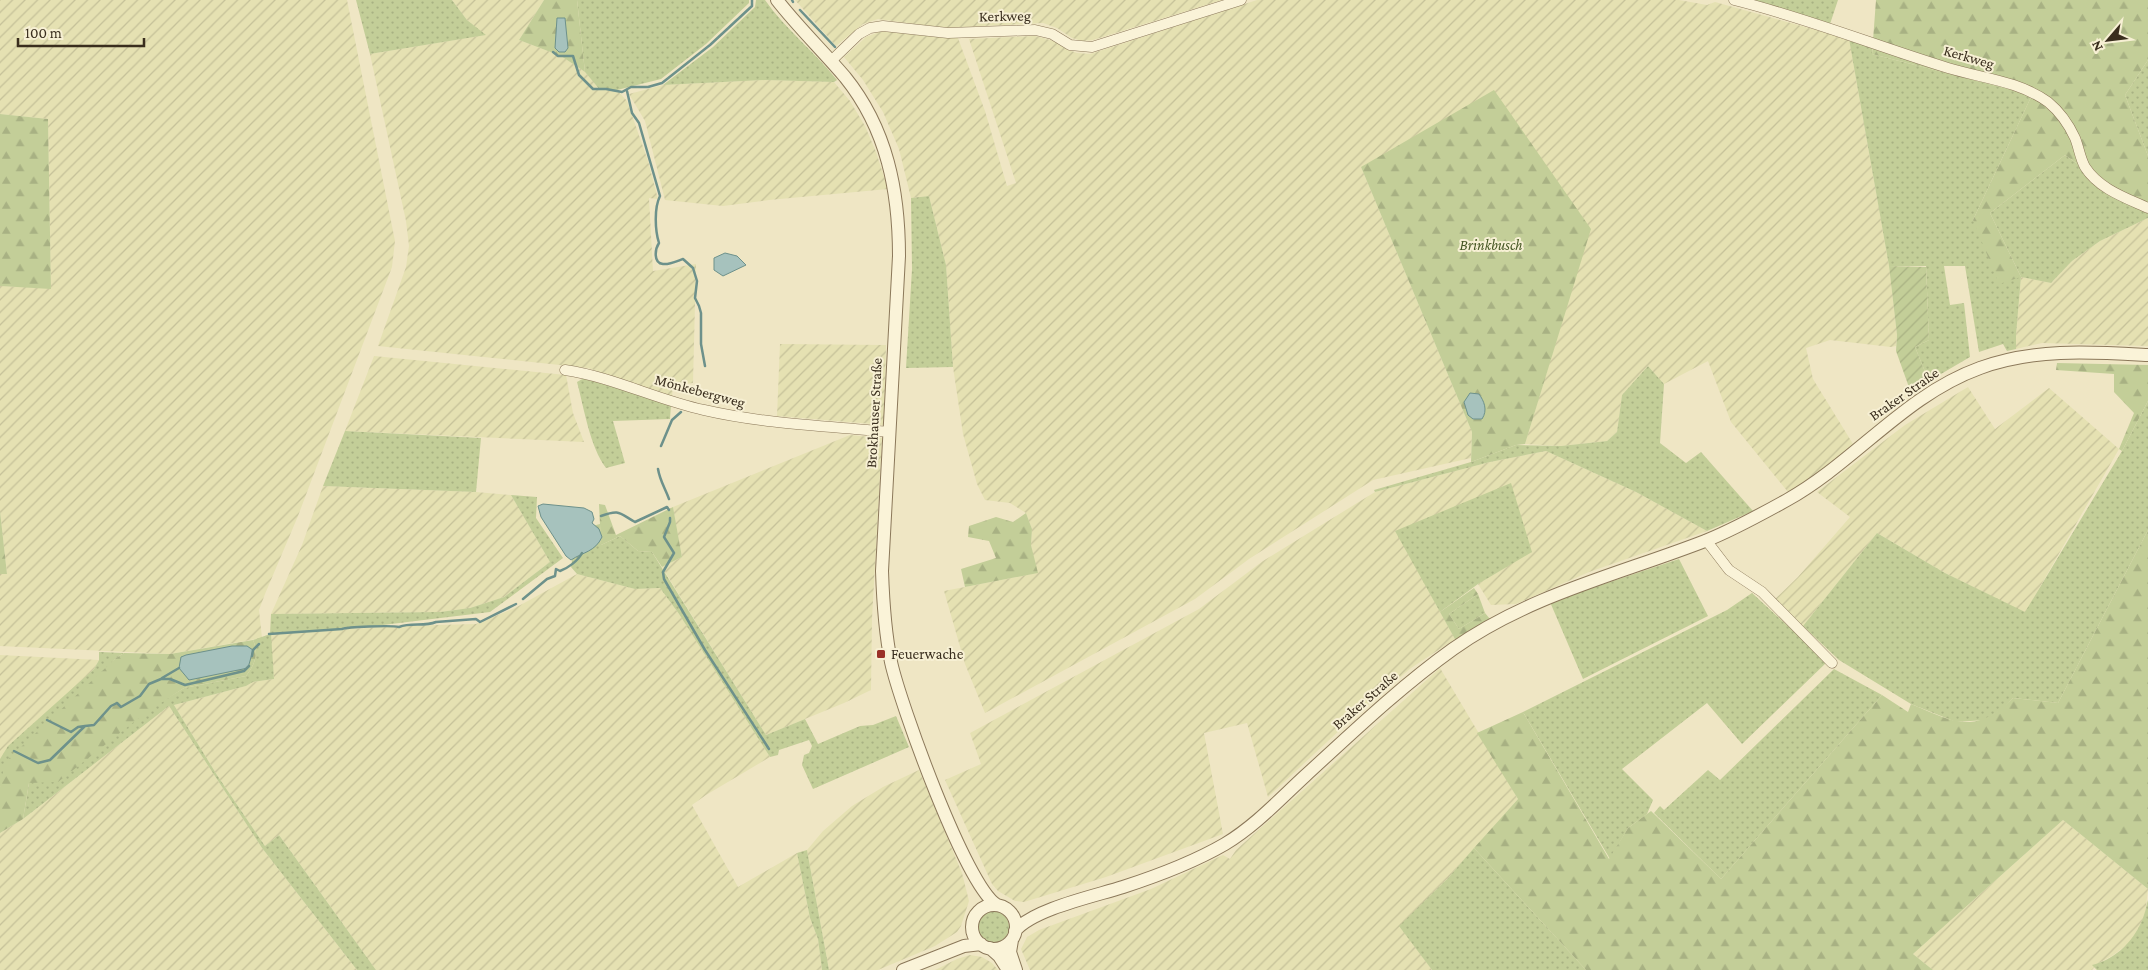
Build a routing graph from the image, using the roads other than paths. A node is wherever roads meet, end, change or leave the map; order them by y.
1 (776, 0) edge
2 (1241, 0) edge
3 (1734, 0) edge
4 (831, 61) junction
5 (2148, 208) edge
6 (2148, 355) edge
7 (565, 370) dead end
8 (889, 432) junction
9 (1706, 540) junction
10 (1832, 663) dead end
11 (962, 852) junction
12 (996, 905) junction
13 (1062, 906) junction
14 (1010, 912) junction
15 (977, 913) junction
16 (972, 926) junction
17 (1013, 935) junction
18 (985, 946) junction
19 (928, 959) junction
20 (903, 970) edge
21 (1008, 970) edge
22 (1016, 970) edge

1 - 4 street, Brokhauser Straße
2 - 4 street, Kerkweg
3 - 5 street, Kerkweg
4 - 8 street, Brokhauser Straße
6 - 9 street, Braker Straße
7 - 8 street, Mönkebergweg
8 - 11 street, Brokhauser Straße
9 - 10 street
9 - 13 street, Braker Straße
11 - 12 street, Brokhauser Straße
11 - 15 street, Brokhauser Straße
12 - 14 street
12 - 15 street
13 - 14 street, Braker Straße
13 - 17 street, Braker Straße
14 - 17 street
15 - 16 street
16 - 18 street
16 - 19 street
17 - 18 street
17 - 22 street
18 - 19 street
18 - 21 street
19 - 20 street

